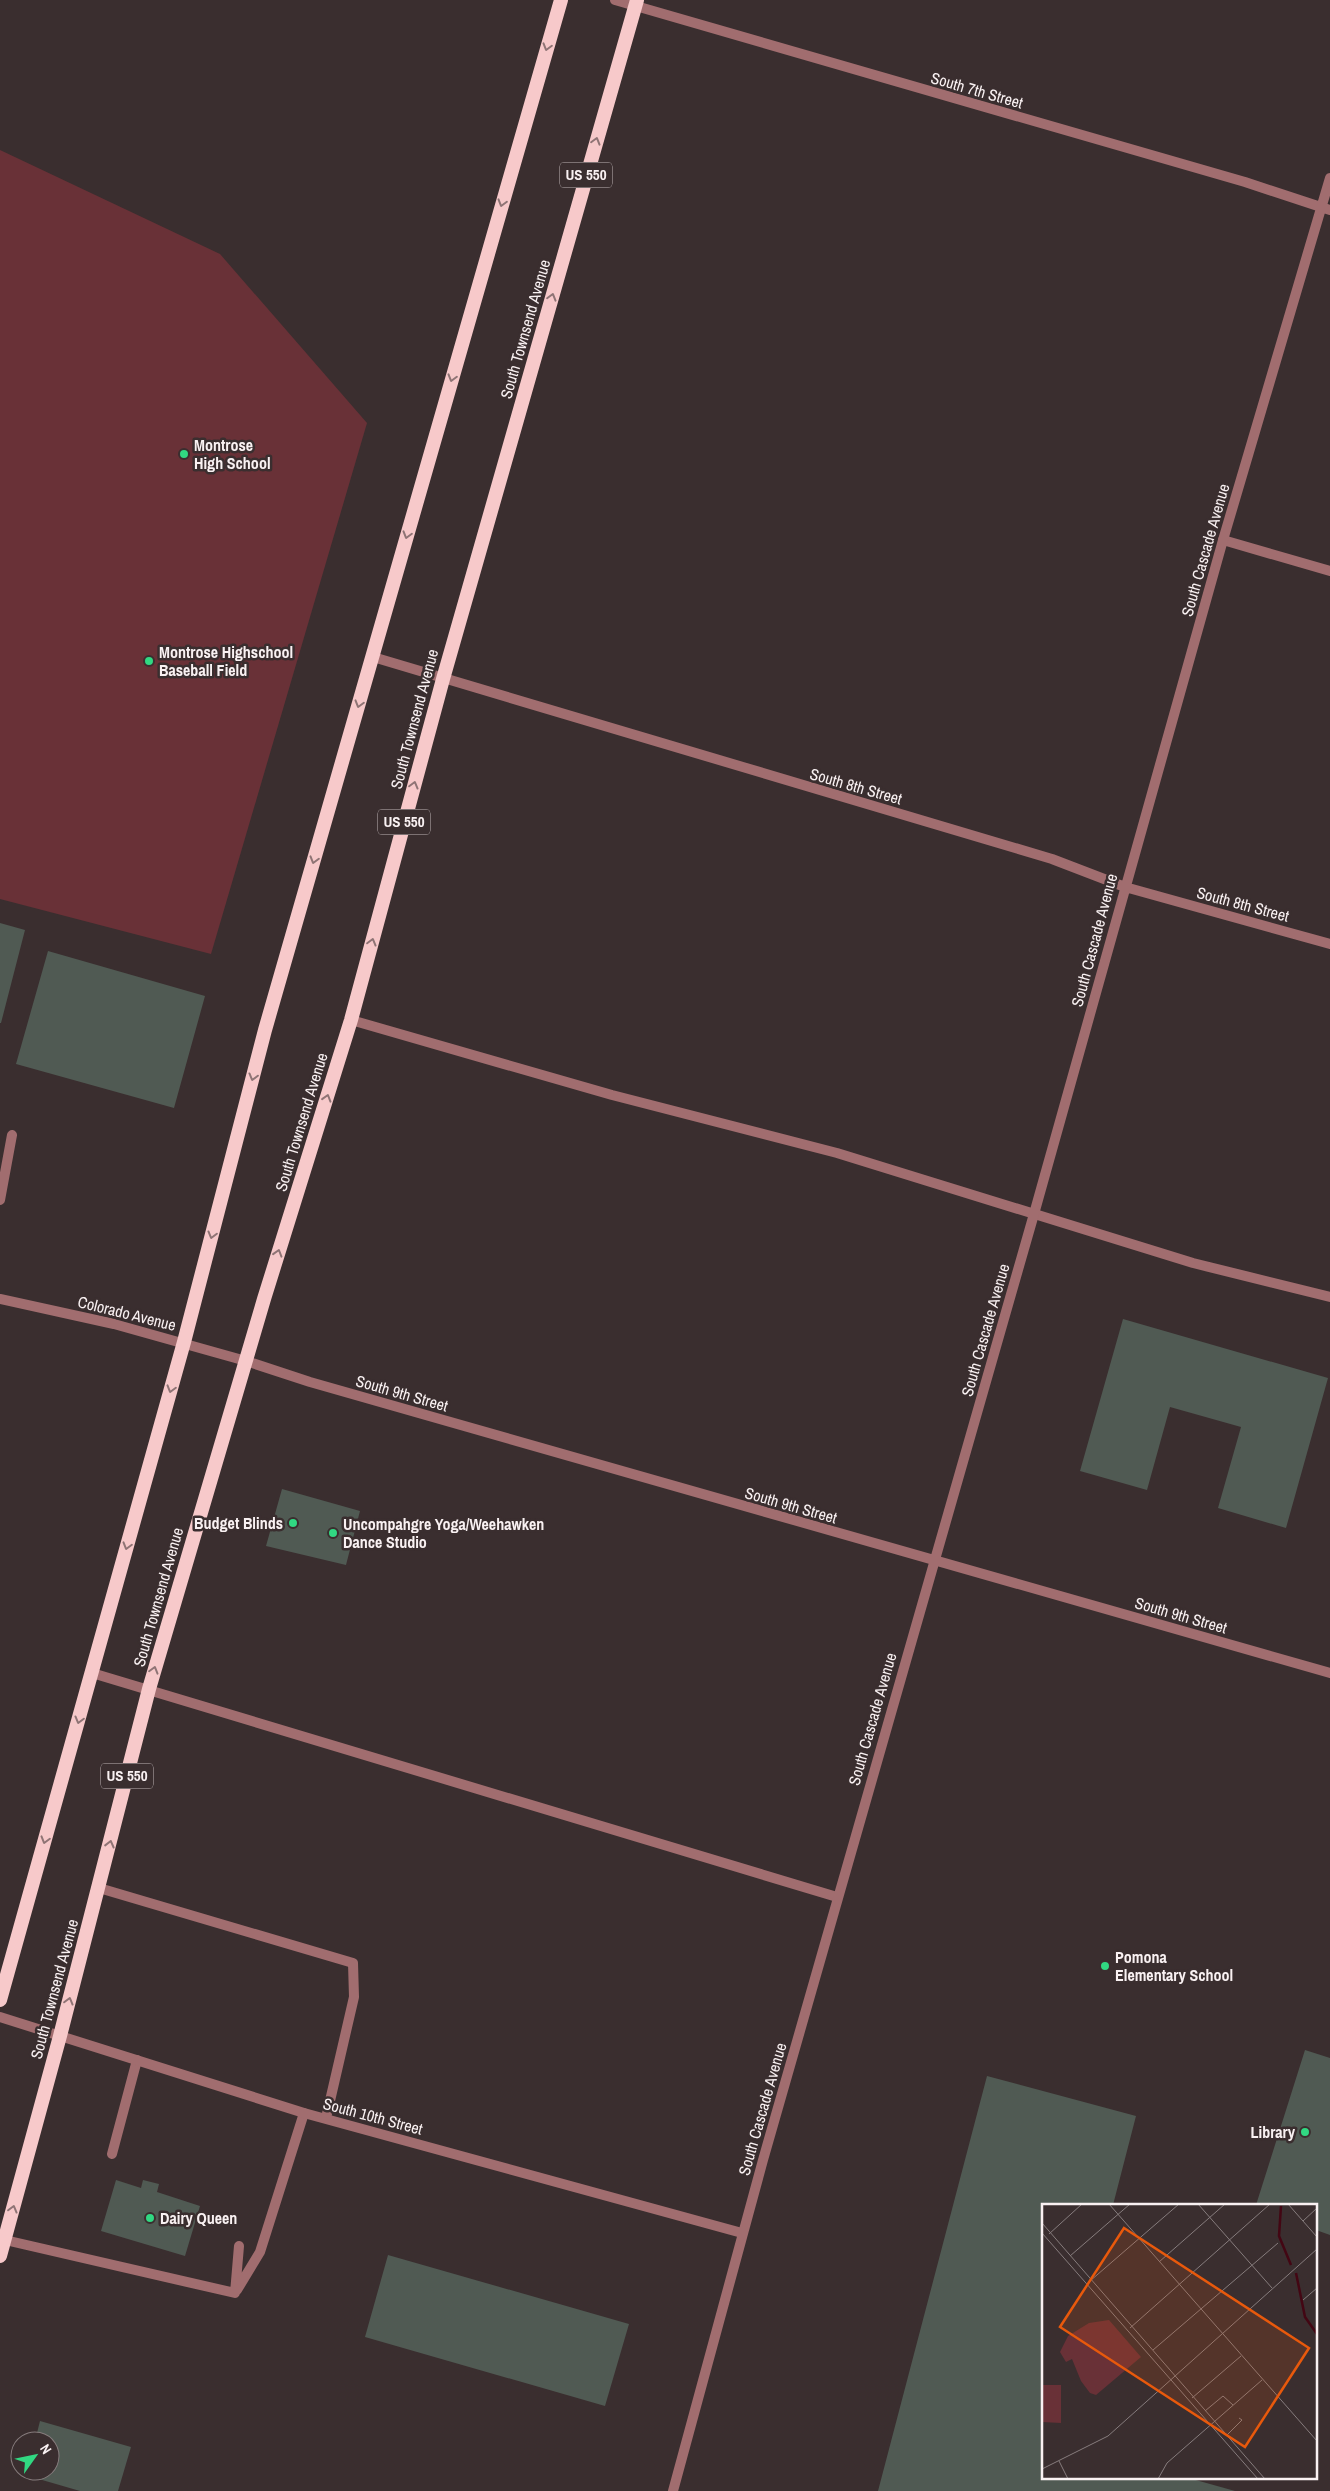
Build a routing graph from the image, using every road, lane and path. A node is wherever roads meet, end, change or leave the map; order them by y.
1 (561, 0) edge
2 (615, 0) edge
3 (636, 3) edge
4 (1330, 178) edge
5 (1326, 209) edge
6 (1223, 540) junction
7 (1330, 571) edge
8 (373, 657) junction
9 (443, 679) junction
10 (1124, 887) junction
11 (1330, 944) edge
12 (351, 1020) junction
13 (12, 1135) dead end
14 (0, 1200) edge
15 (1034, 1214) junction
16 (1330, 1297) edge
17 (0, 1299) edge
18 (184, 1342) junction
19 (246, 1361) junction
20 (933, 1560) junction
21 (92, 1673) junction
22 (1330, 1673) edge
23 (149, 1688) junction
24 (99, 1888) junction
25 (837, 1897) junction
26 (0, 2000) edge
27 (0, 2017) edge
28 (60, 2036) junction
29 (137, 2060) junction
30 (304, 2113) junction
31 (326, 2118) junction
32 (112, 2154) dead end
33 (742, 2233) junction
34 (4, 2240) junction
35 (239, 2246) dead end
36 (0, 2256) edge
37 (235, 2293) junction
38 (673, 2491) edge

1 -> 8 highway
2 - 3 street, South 7th Street
3 - 5 street, South 7th Street
9 -> 3 highway, South Townsend Avenue / US 550
4 - 5 street, South Cascade Avenue
5 - 6 street, South Cascade Avenue
6 - 7 street
6 - 10 street, South Cascade Avenue
8 - 9 street, South 8th Street
8 -> 18 highway
9 - 10 street, South 8th Street
12 -> 9 highway, South Townsend Avenue / US 550
10 - 11 street, South 8th Street
10 - 15 street, South Cascade Avenue
12 - 15 street
19 -> 12 highway, South Townsend Avenue / US 550
13 - 14 street
15 - 16 street
15 - 20 street, South Cascade Avenue
17 - 18 street, Colorado Avenue
18 - 19 street, Colorado Avenue
18 -> 21 highway
19 - 20 street, South 9th Street
23 -> 19 highway, South Townsend Avenue / US 550
20 - 22 street, South 9th Street
20 - 25 street, South Cascade Avenue
21 - 23 street
21 -> 26 highway
24 -> 23 highway, South Townsend Avenue / US 550
23 - 25 street
28 -> 24 highway, South Townsend Avenue / US 550
24 - 31 street
25 - 33 street, South Cascade Avenue
27 - 28 street, South 10th Street
28 - 29 street, South 10th Street
34 -> 28 highway, South Townsend Avenue / US 550
29 - 30 street, South 10th Street
29 - 32 street
30 - 31 street, South 10th Street
30 - 37 street
31 - 33 street, South 10th Street
33 - 38 street, South Cascade Avenue
34 - 36 highway, South Townsend Avenue / US 550
34 - 37 street
35 - 37 street

